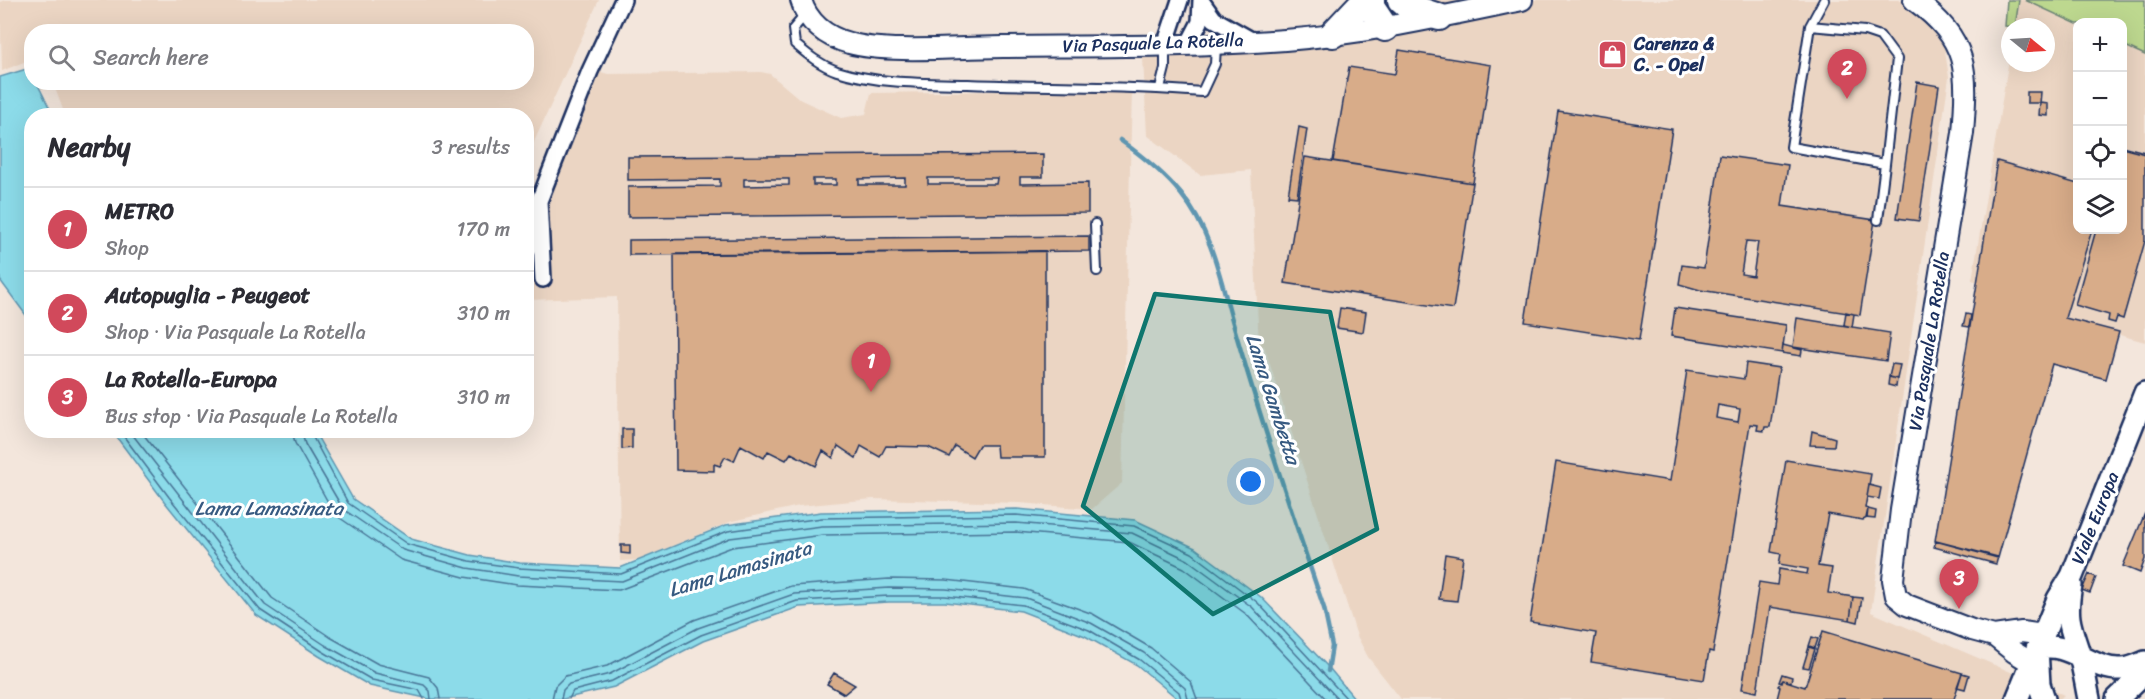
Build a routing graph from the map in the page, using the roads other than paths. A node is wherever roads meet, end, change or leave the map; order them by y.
1 (623, 0) edge
2 (1180, 0) edge
3 (1365, 0) edge
4 (1371, 0) edge
5 (1390, 0) edge
6 (1401, 0) edge
7 (1522, 0) edge
8 (1824, 0) edge
9 (1914, 0) edge
10 (1202, 1) edge
11 (803, 7) edge
12 (1438, 17) junction
13 (1810, 26) junction
14 (1385, 28) junction
15 (1333, 34) junction
16 (1253, 41) junction
17 (1189, 43) junction
18 (1216, 44) junction
19 (1165, 45) junction
20 (1160, 88) junction
21 (1885, 164) junction
22 (1878, 220) dead end
23 (1095, 224) dead end
24 (1097, 271) dead end
25 (543, 279) dead end
26 (2145, 393) edge
27 (2072, 576) junction
28 (1994, 636) junction
29 (2037, 649) junction
30 (2080, 657) junction
31 (2145, 663) edge
32 (2145, 672) edge
33 (2017, 699) edge
34 (2044, 699) edge
35 (2089, 699) edge
36 (2117, 699) edge

1 - 25 street
2 - 19 street
3 - 15 highway
4 - 14 highway
5 - 14 highway
6 - 12 highway
7 - 12 street, Via Pasquale La Rotella
8 - 13 lane
9 - 28 street, Via Pasquale La Rotella
10 - 16 street
10 - 17 street
11 - 19 street, Via Pasquale La Rotella
11 - 20 lane
12 - 14 street, Via Pasquale La Rotella
13 - 21 lane
13 - 21 lane
14 - 15 street, Via Pasquale La Rotella
15 - 16 street, Via Pasquale La Rotella
16 - 18 street, Via Pasquale La Rotella
17 - 18 street, Via Pasquale La Rotella
17 - 19 street, Via Pasquale La Rotella
18 - 20 lane
19 - 20 lane
21 - 22 lane
23 - 24 lane
26 - 27 main road, Viale Europa
27 - 29 main road
27 - 30 main road
28 - 29 street
28 - 29 street
29 - 30 main road
29 - 33 main road
29 - 34 main road
30 - 31 main road
30 - 35 main road
32 - 36 main road

